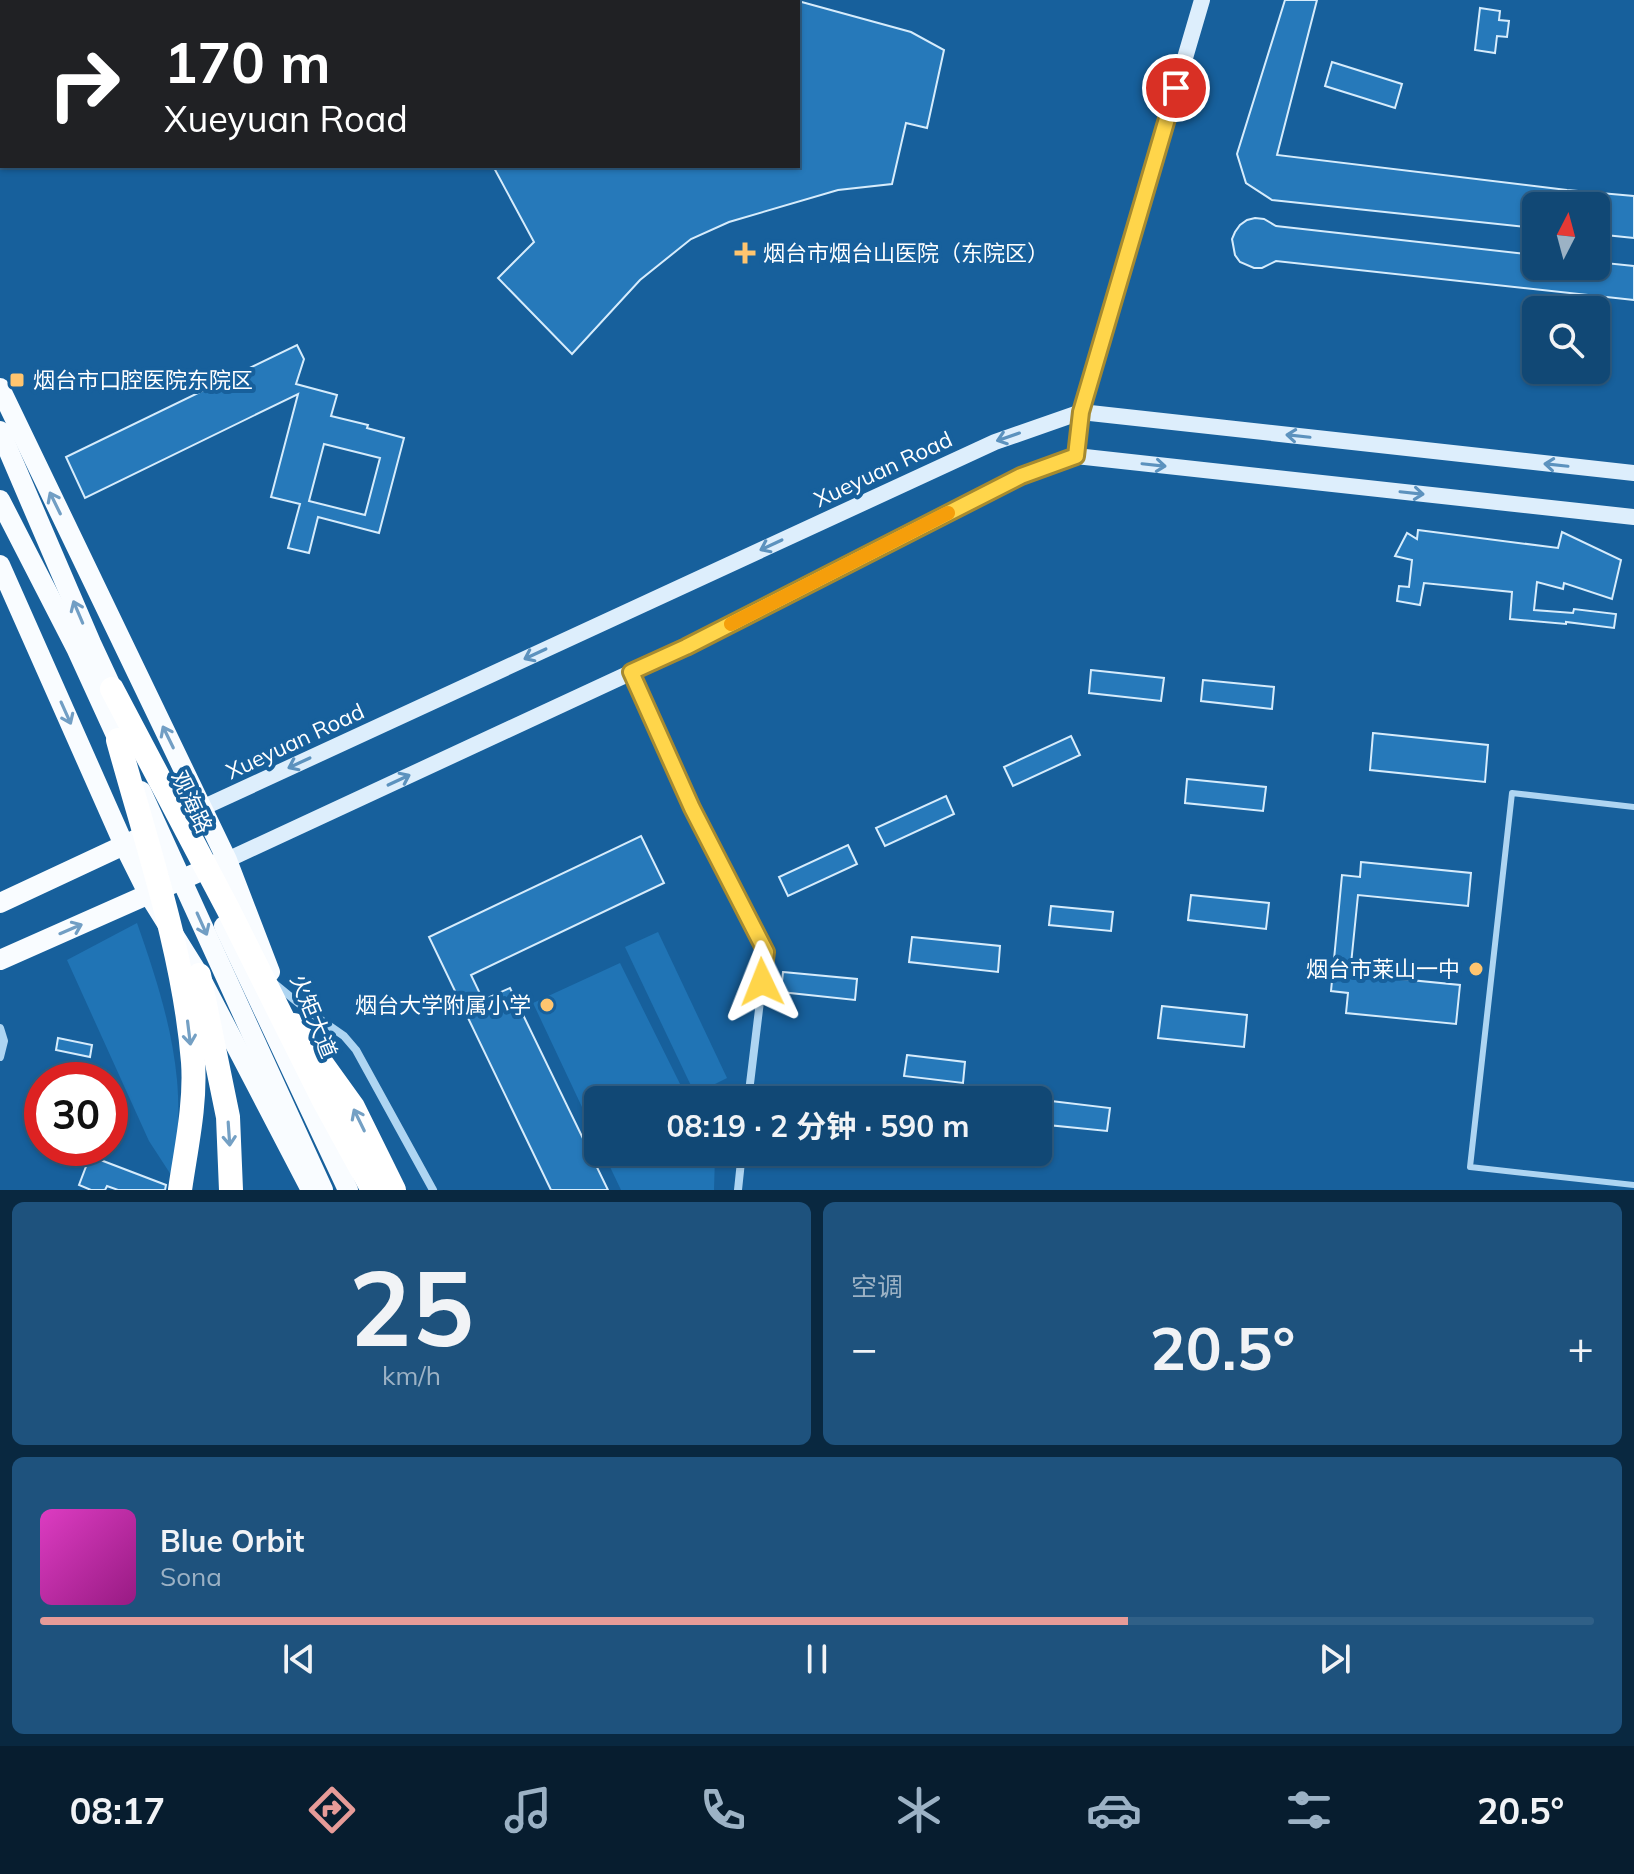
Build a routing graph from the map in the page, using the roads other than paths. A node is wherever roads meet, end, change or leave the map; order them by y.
1 (1202, 0) edge
2 (0, 388) edge
3 (1081, 412) junction
4 (0, 431) edge
5 (1076, 456) junction
6 (1634, 473) edge
7 (0, 500) edge
8 (1634, 517) edge
9 (0, 565) edge
10 (631, 672) junction
11 (112, 689) junction
12 (118, 740) junction
13 (1634, 807) edge
14 (202, 808) junction
15 (124, 845) junction
16 (227, 860) junction
17 (149, 895) junction
18 (0, 903) edge
19 (0, 960) edge
20 (199, 975) junction
21 (275, 984) junction
22 (291, 1022) junction
23 (0, 1028) edge
24 (0, 1057) edge
25 (750, 1086) edge
26 (741, 1166) edge
27 (1634, 1185) edge
28 (180, 1190) edge
29 (231, 1190) edge
30 (311, 1190) edge
31 (323, 1190) edge
32 (348, 1190) edge
33 (355, 1190) edge
34 (373, 1190) edge
35 (394, 1190) edge
36 (433, 1190) edge
37 (738, 1190) edge

1 - 3 main road
14 -> 2 main road, 观海路
3 - 5 main road
6 -> 3 main road, Xueyuan Road
3 -> 14 main road, Xueyuan Road
11 -> 4 main road, 观海路, bridge
5 -> 8 main road
5 - 10 main road
7 - 12 main road, 观海路, bridge
9 -> 15 main road
16 -> 10 main road
10 - 25 street
11 - 32 main road, 观海路, bridge
11 - 34 highway, bridge
12 -> 28 highway, bridge
12 -> 31 main road, 观海路, bridge
13 - 27 lane
14 - 15 main road
14 - 16 main road, 观海路
15 - 17 main road
15 - 18 main road
16 - 17 main road
16 - 21 main road, 火矩大道
19 -> 17 main road
17 - 20 main road
20 -> 29 highway
20 - 30 main road
21 - 22 main road, 火矩大道
21 - 36 street
22 - 33 main road, 火矩大道
35 -> 22 highway
23 - 24 street
26 - 37 street

